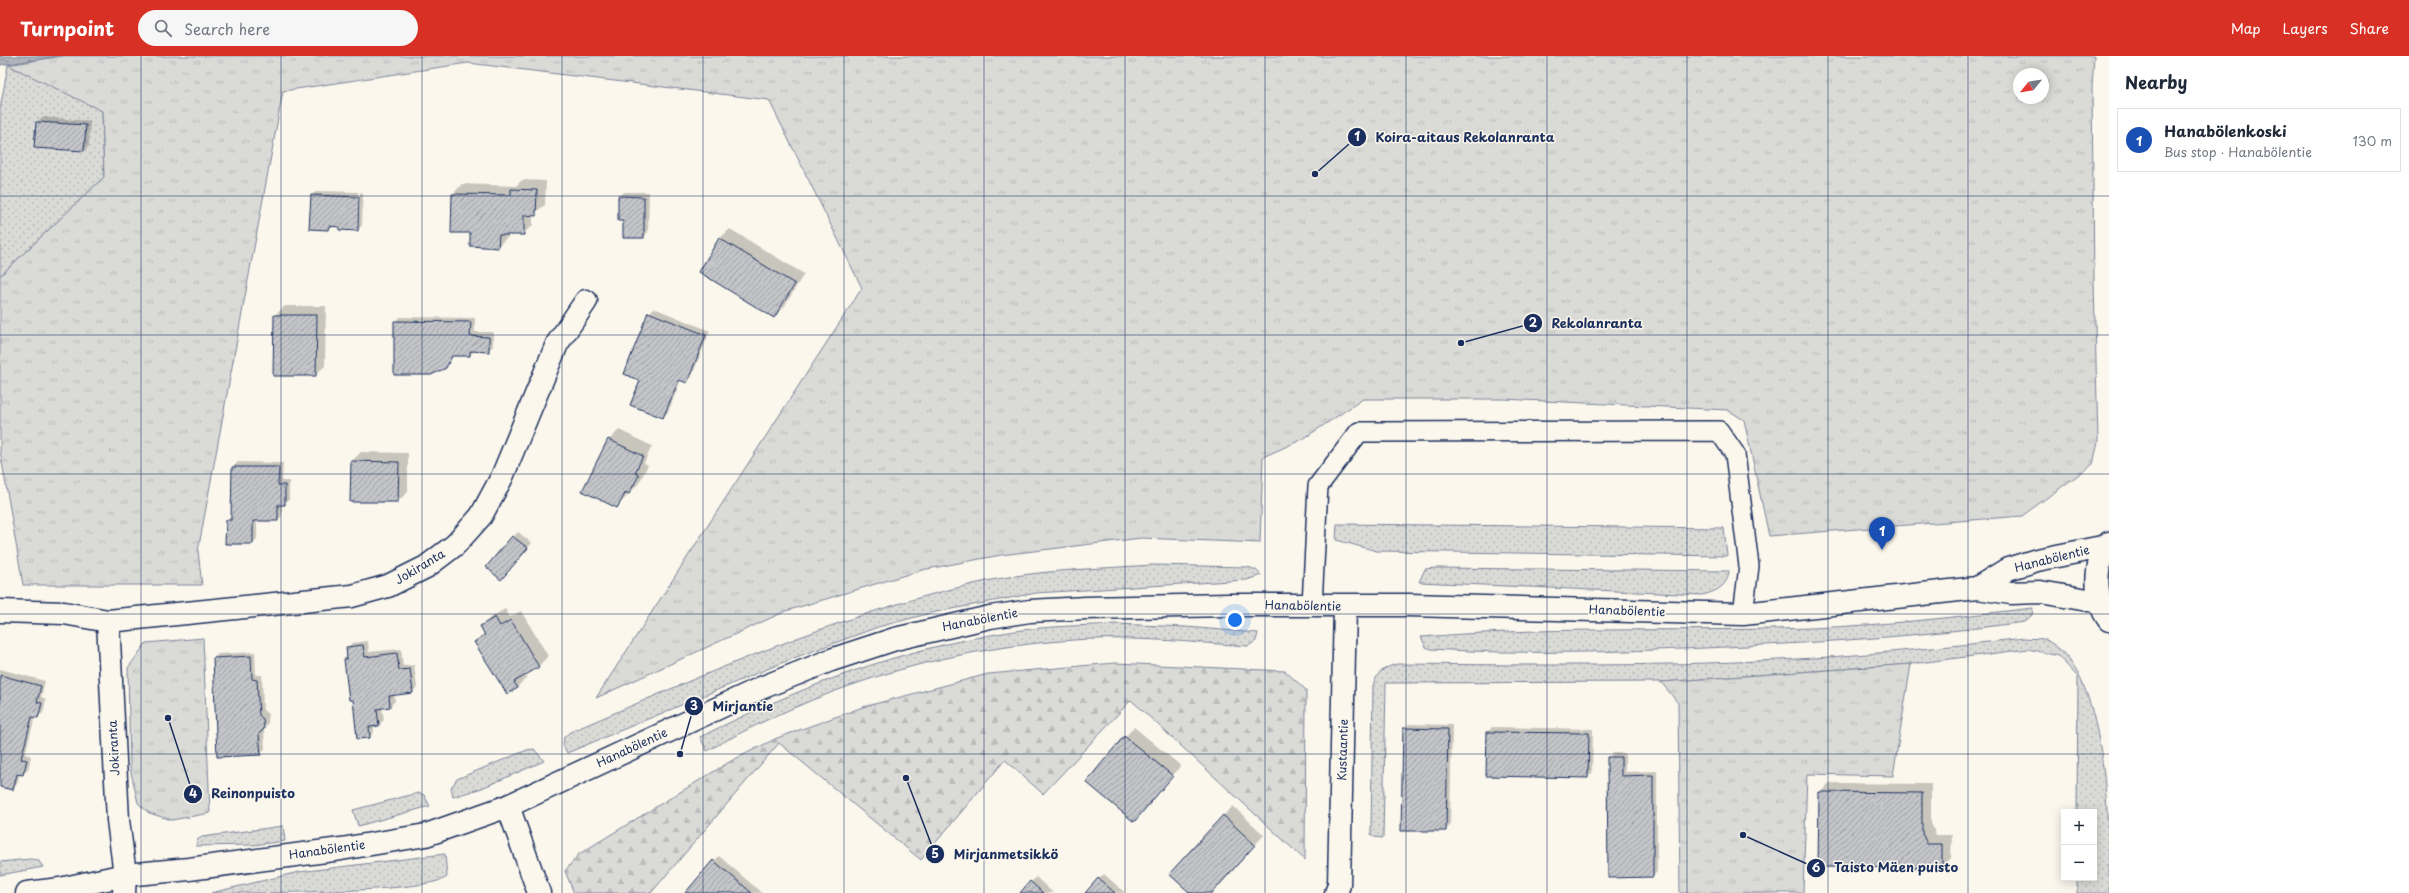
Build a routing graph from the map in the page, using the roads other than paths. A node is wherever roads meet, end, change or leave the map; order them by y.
1 (586, 301) dead end
2 (2108, 545) edge
3 (1977, 588) junction
4 (1312, 605) junction
5 (1345, 606) junction
6 (0, 611) edge
7 (2104, 611) edge
8 (1743, 614) junction
9 (108, 621) junction
10 (508, 806) junction
11 (124, 884) edge
12 (27, 893) edge
13 (539, 893) edge
14 (1336, 893) edge

1 - 9 street, Jokiranta
2 - 3 street, Hanabölentie
2 - 7 street
3 - 7 street, Hanabölentie
3 - 8 street, Hanabölentie
4 - 5 street, Hanabölentie
4 - 8 lane
4 - 10 street, Hanabölentie
5 - 8 street, Hanabölentie
5 - 14 street, Kustaantie
6 - 9 street, Jokiranta
9 - 11 street, Jokiranta
10 - 11 street, Hanabölentie
10 - 13 street
11 - 12 street, Hanabölentie

